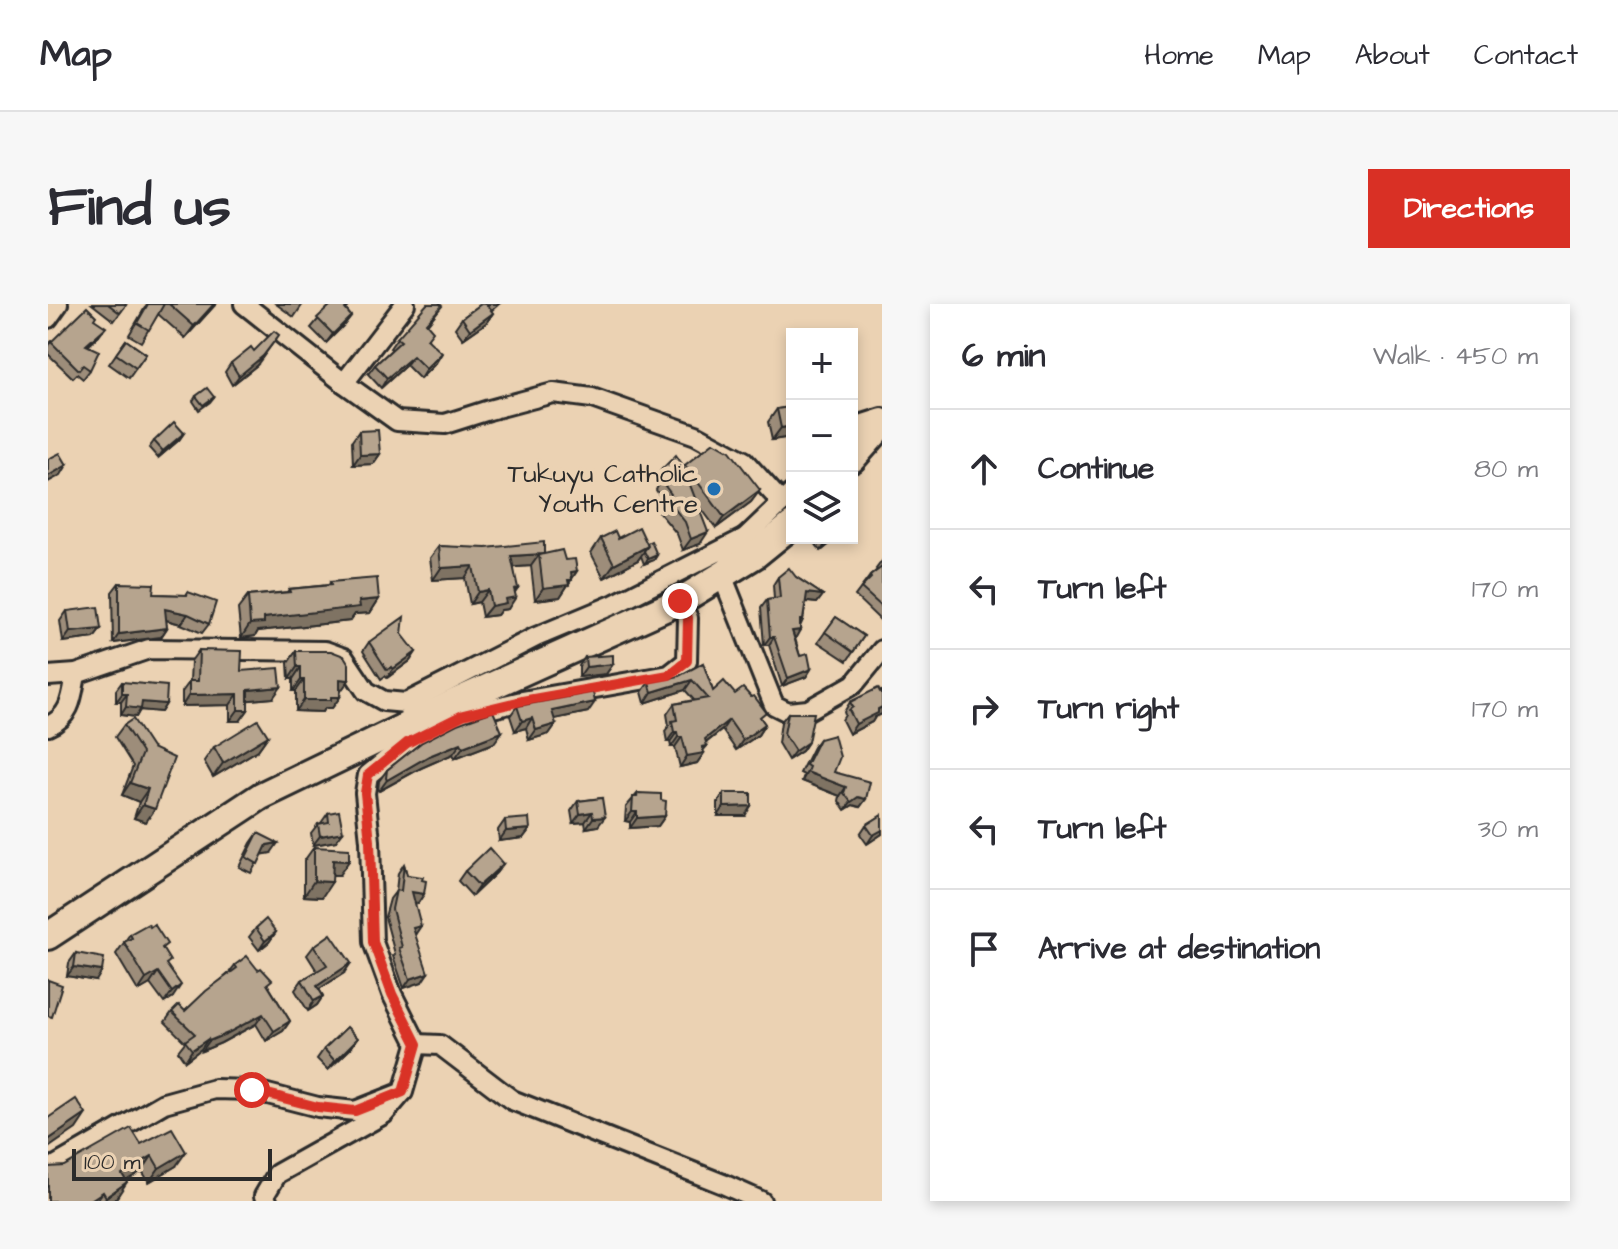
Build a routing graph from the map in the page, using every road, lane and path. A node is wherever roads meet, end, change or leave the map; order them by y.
1 (58, 304) edge
2 (244, 304) edge
3 (405, 304) edge
4 (48, 318) edge
5 (344, 383) junction
6 (882, 418) edge
7 (882, 425) edge
8 (858, 426) edge
9 (858, 452) edge
10 (786, 504) edge
11 (786, 509) edge
12 (786, 511) edge
13 (745, 538) junction
14 (722, 575) junction
15 (680, 601) junction
16 (610, 620) junction
17 (882, 650) edge
18 (76, 674) junction
19 (48, 676) edge
20 (460, 708) junction
21 (410, 713) junction
22 (48, 726) edge
23 (48, 936) edge
24 (417, 1044) junction
25 (403, 1092) junction
26 (48, 1170) edge
27 (267, 1201) edge
28 (761, 1201) edge

1 - 4 street
2 - 5 street
3 - 5 street
5 - 10 street
6 - 8 street
7 - 9 highway
11 - 13 street
12 - 14 highway
13 - 14 street
13 - 16 street
14 - 15 highway
14 - 17 street
15 - 16 highway
15 - 20 street
16 - 20 highway
16 - 21 street
18 - 19 street
18 - 21 street
18 - 22 street
20 - 21 highway
20 - 24 street
21 - 23 highway
24 - 25 street
24 - 28 street
25 - 26 street
25 - 27 street

